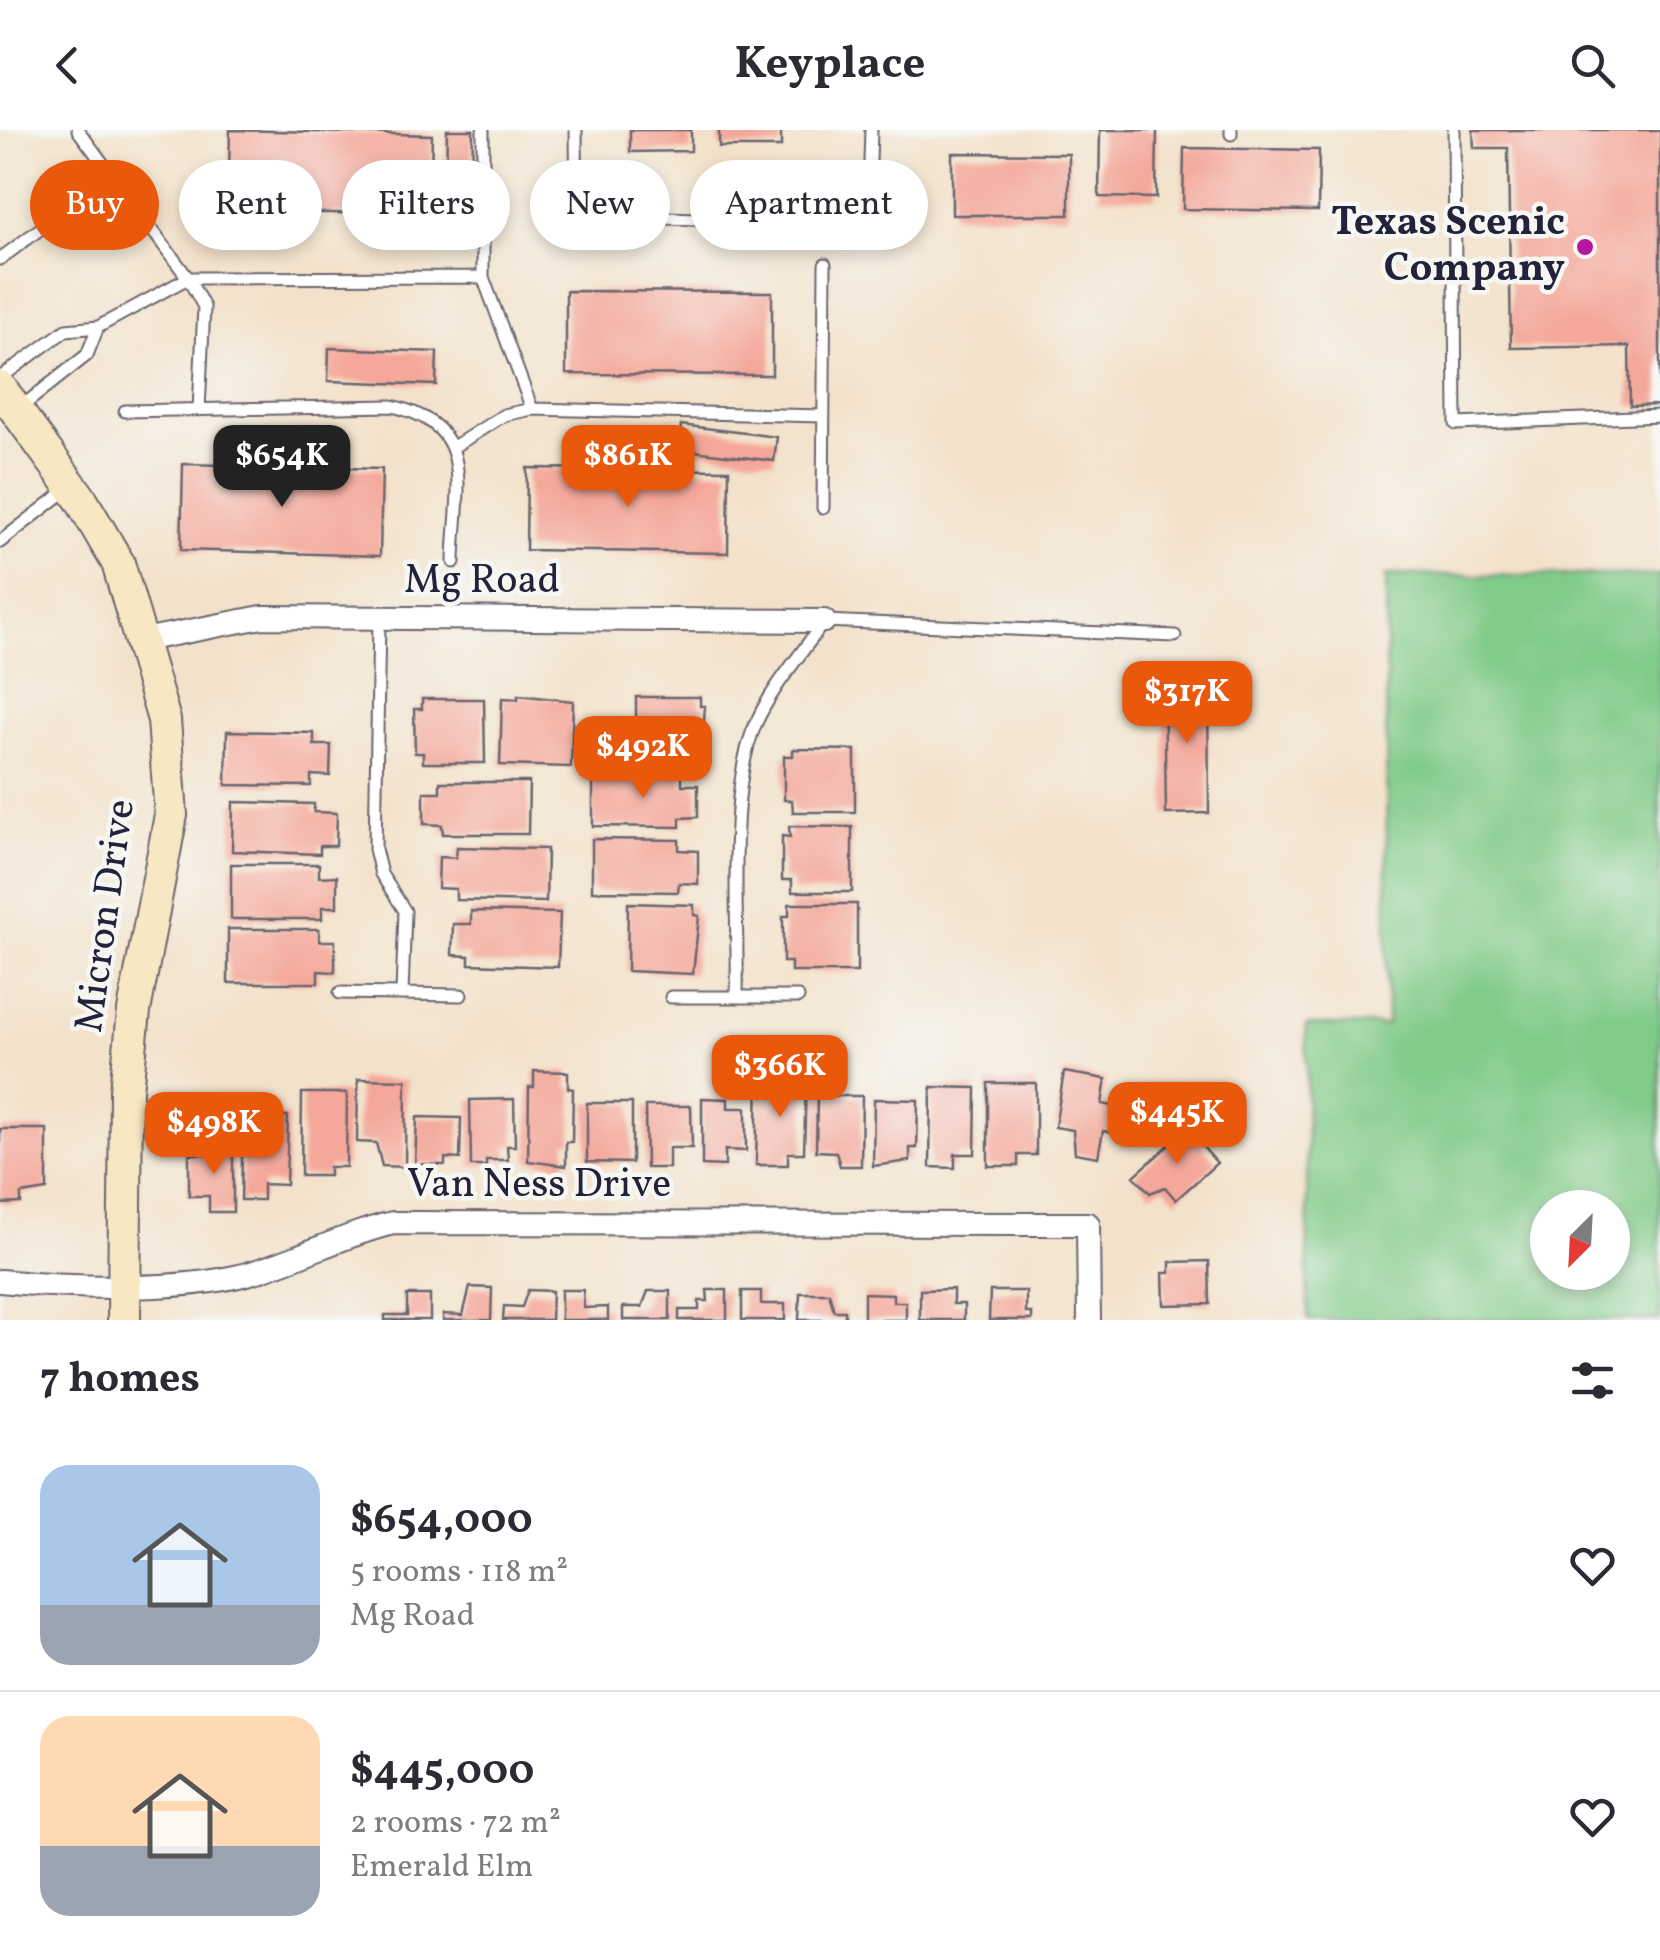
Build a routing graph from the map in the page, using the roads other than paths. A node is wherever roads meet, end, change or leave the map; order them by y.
1 (78, 130) edge
2 (483, 130) edge
3 (576, 130) edge
4 (872, 130) edge
5 (1454, 130) edge
6 (101, 160) edge
7 (30, 236) edge
8 (159, 239) edge
9 (0, 259) edge
10 (825, 264) dead end
11 (483, 277) junction
12 (188, 278) junction
13 (98, 328) junction
14 (0, 378) edge
15 (8, 399) edge
16 (532, 409) junction
17 (199, 410) junction
18 (125, 411) dead end
19 (823, 416) junction
20 (1660, 416) edge
21 (455, 446) junction
22 (72, 486) junction
23 (823, 508) dead end
24 (0, 542) edge
25 (454, 562) dead end
26 (379, 619) junction
27 (824, 621) junction
28 (1174, 636) dead end
29 (143, 640) junction
30 (340, 993) dead end
31 (402, 994) junction
32 (461, 995) dead end
33 (671, 996) dead end
34 (738, 996) junction
35 (798, 996) dead end
36 (0, 1281) edge
37 (124, 1284) junction
38 (124, 1320) edge
39 (1089, 1320) edge

1 - 6 lane
2 - 11 lane
3 - 4 lane
5 - 20 lane
7 - 9 lane
8 - 12 lane
10 - 19 lane
11 - 12 lane
11 - 16 lane
12 - 13 lane
12 - 17 lane
13 - 14 lane
13 - 15 lane
15 - 22 street, Micron Drive
16 - 19 lane
16 - 21 lane
17 - 18 lane
17 - 21 lane
19 - 23 lane
21 - 25 lane
22 - 24 lane
22 - 29 street, Micron Drive
26 - 27 street, Mg Road
26 - 29 street, Mg Road
26 - 31 lane
27 - 28 lane
27 - 34 lane
29 - 37 street, Micron Drive
30 - 31 lane
31 - 32 lane
33 - 34 lane
34 - 35 lane
36 - 37 street, Van Ness Drive
37 - 38 street, Micron Drive
37 - 39 street, Van Ness Drive

